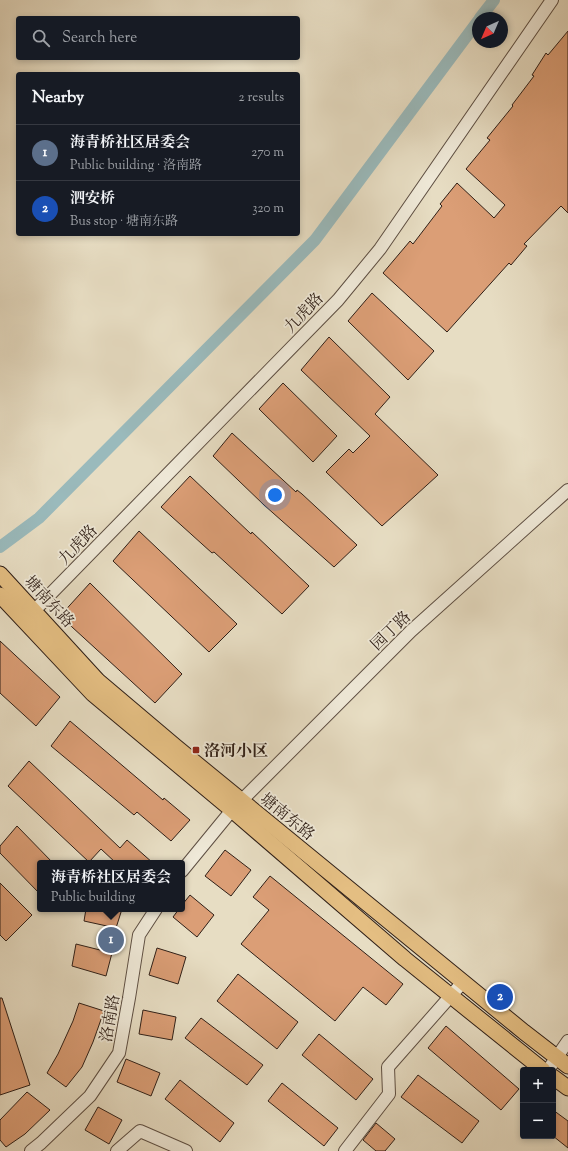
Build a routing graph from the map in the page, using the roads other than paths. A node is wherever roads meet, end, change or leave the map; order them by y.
1 (552, 0) edge
2 (568, 490) edge
3 (1, 575) edge
4 (0, 595) edge
5 (29, 616) junction
6 (237, 805) junction
7 (185, 867) edge
8 (154, 912) edge
9 (463, 982) junction
10 (450, 996) junction
11 (568, 1041) edge
12 (562, 1062) edge
13 (539, 1067) edge
14 (553, 1067) edge
15 (556, 1079) edge
16 (568, 1088) edge
17 (31, 1151) edge
18 (117, 1151) edge
19 (186, 1151) edge
20 (345, 1151) edge

1 - 5 street, 九虎路
2 - 6 street, 园丁路
3 - 5 main road, 塘南东路
4 - 5 main road, 塘南东路
5 - 6 main road, 塘南东路
6 - 7 street
6 - 9 main road, 塘南东路
6 - 10 main road, 塘南东路
8 - 17 street, 洛南路
9 - 10 street
9 - 12 main road, 塘南东路
10 - 13 main road, 塘南东路
10 - 20 street
11 - 12 street
12 - 14 street
15 - 16 main road
18 - 19 street

